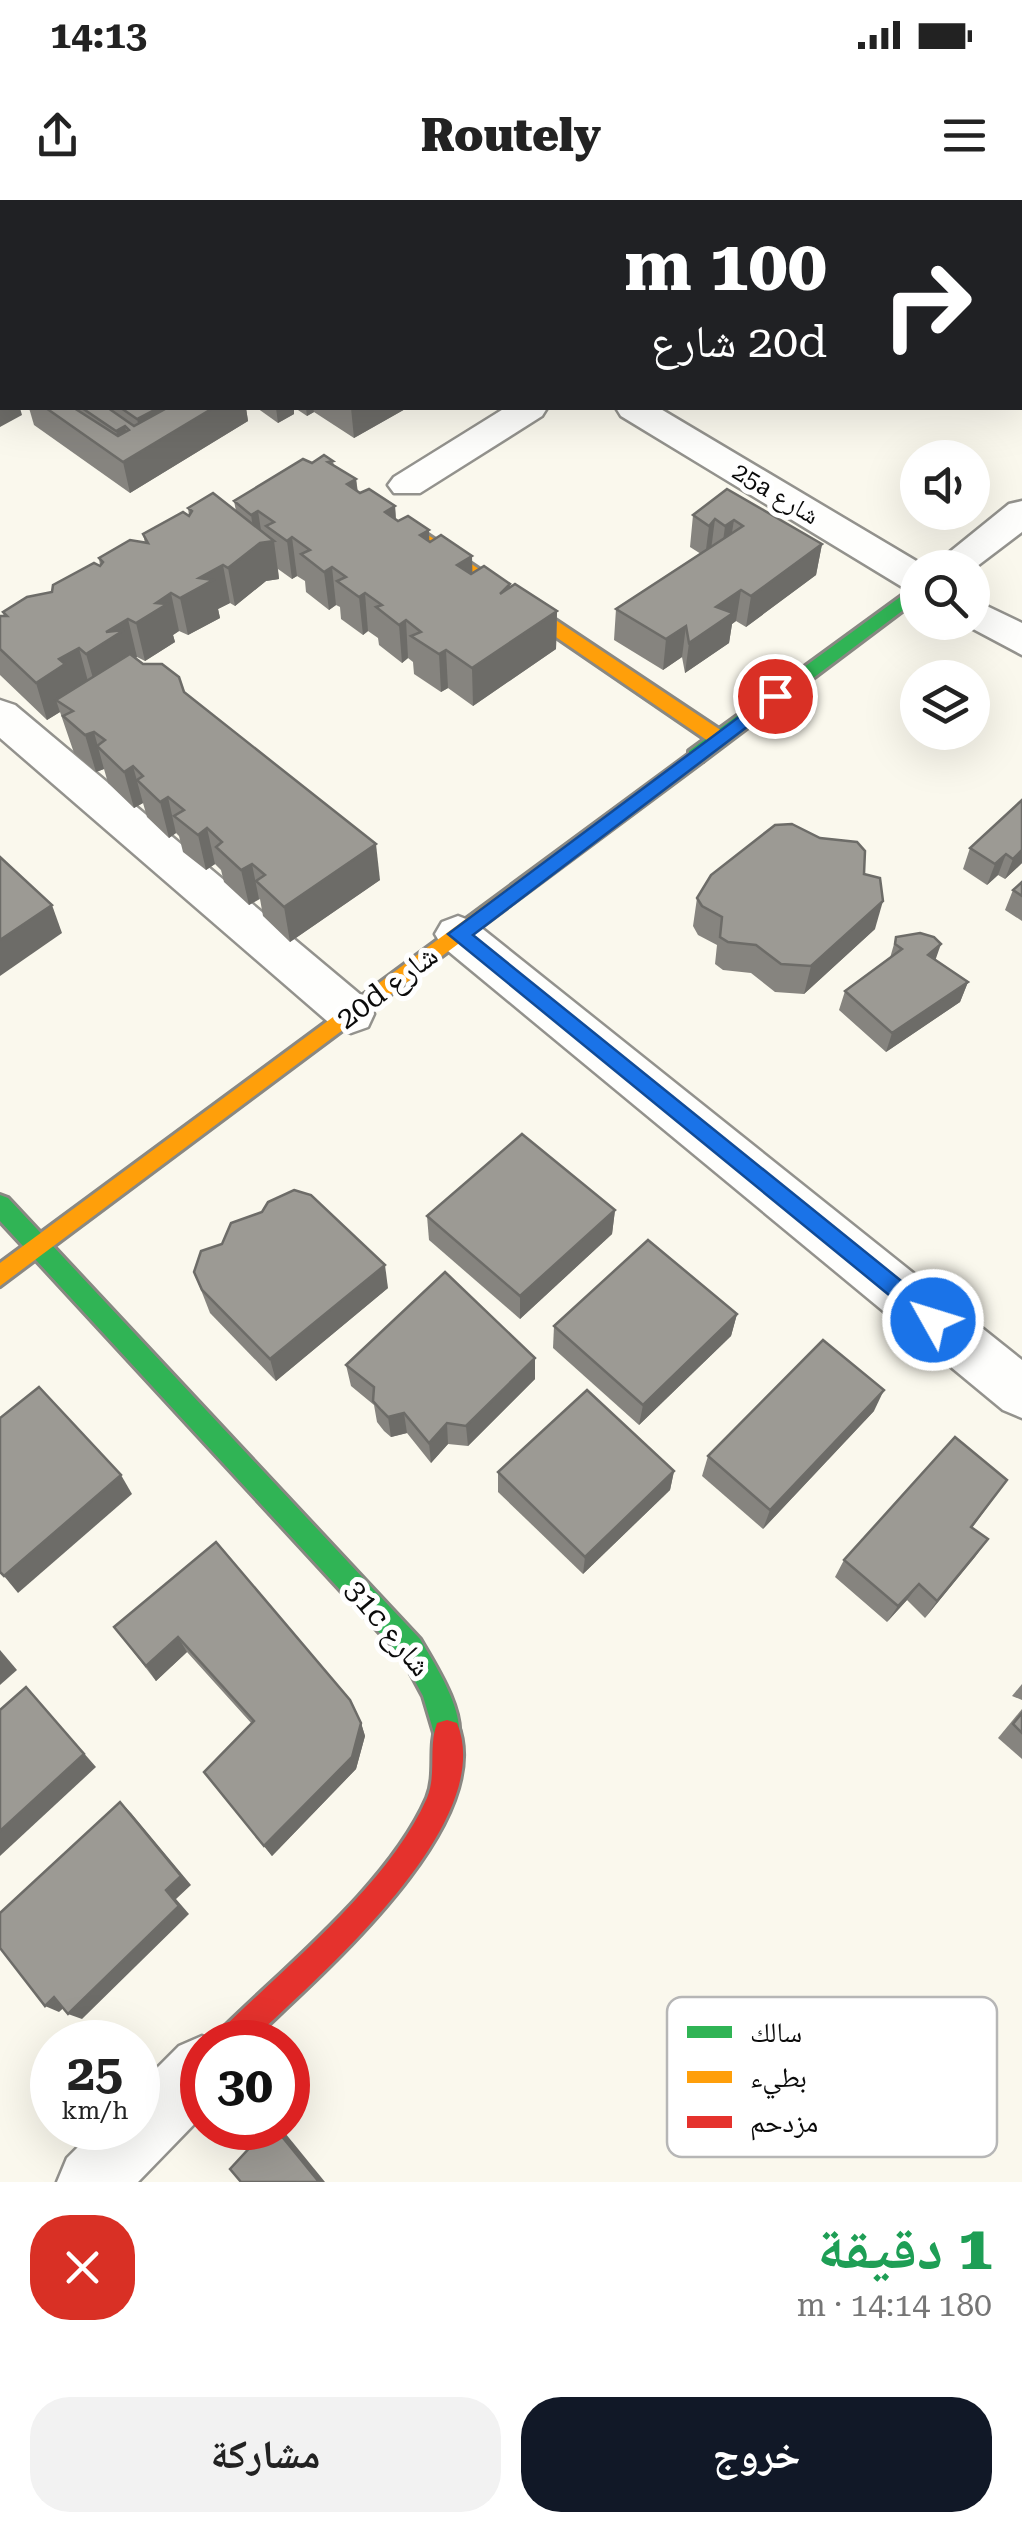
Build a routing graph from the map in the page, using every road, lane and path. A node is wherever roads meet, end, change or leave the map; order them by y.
1 (526, 410) edge
2 (637, 410) edge
3 (399, 501) joint
4 (1022, 513) edge
5 (972, 550) edge
6 (900, 568) edge
7 (900, 603) edge
8 (990, 622) edge
9 (1022, 641) edge
10 (0, 715) edge
11 (718, 738) junction
12 (458, 934) junction
13 (350, 1014) junction
14 (0, 1205) edge
15 (39, 1246) junction
16 (0, 1276) edge
17 (1022, 1393) edge
18 (250, 2020) edge
19 (180, 2092) edge
20 (91, 2182) edge

1 - 3 street
2 - 6 street, 25a شارع
3 - 11 street
4 - 5 street
7 - 11 street, 20d شارع
8 - 9 street
10 - 13 street
11 - 12 street, 20d شارع
12 - 13 street, 20d شارع
12 - 17 street
13 - 15 street, 20d شارع
14 - 15 street, 31c شارع
15 - 16 street, 20d شارع
15 - 18 street, 31c شارع
19 - 20 street

